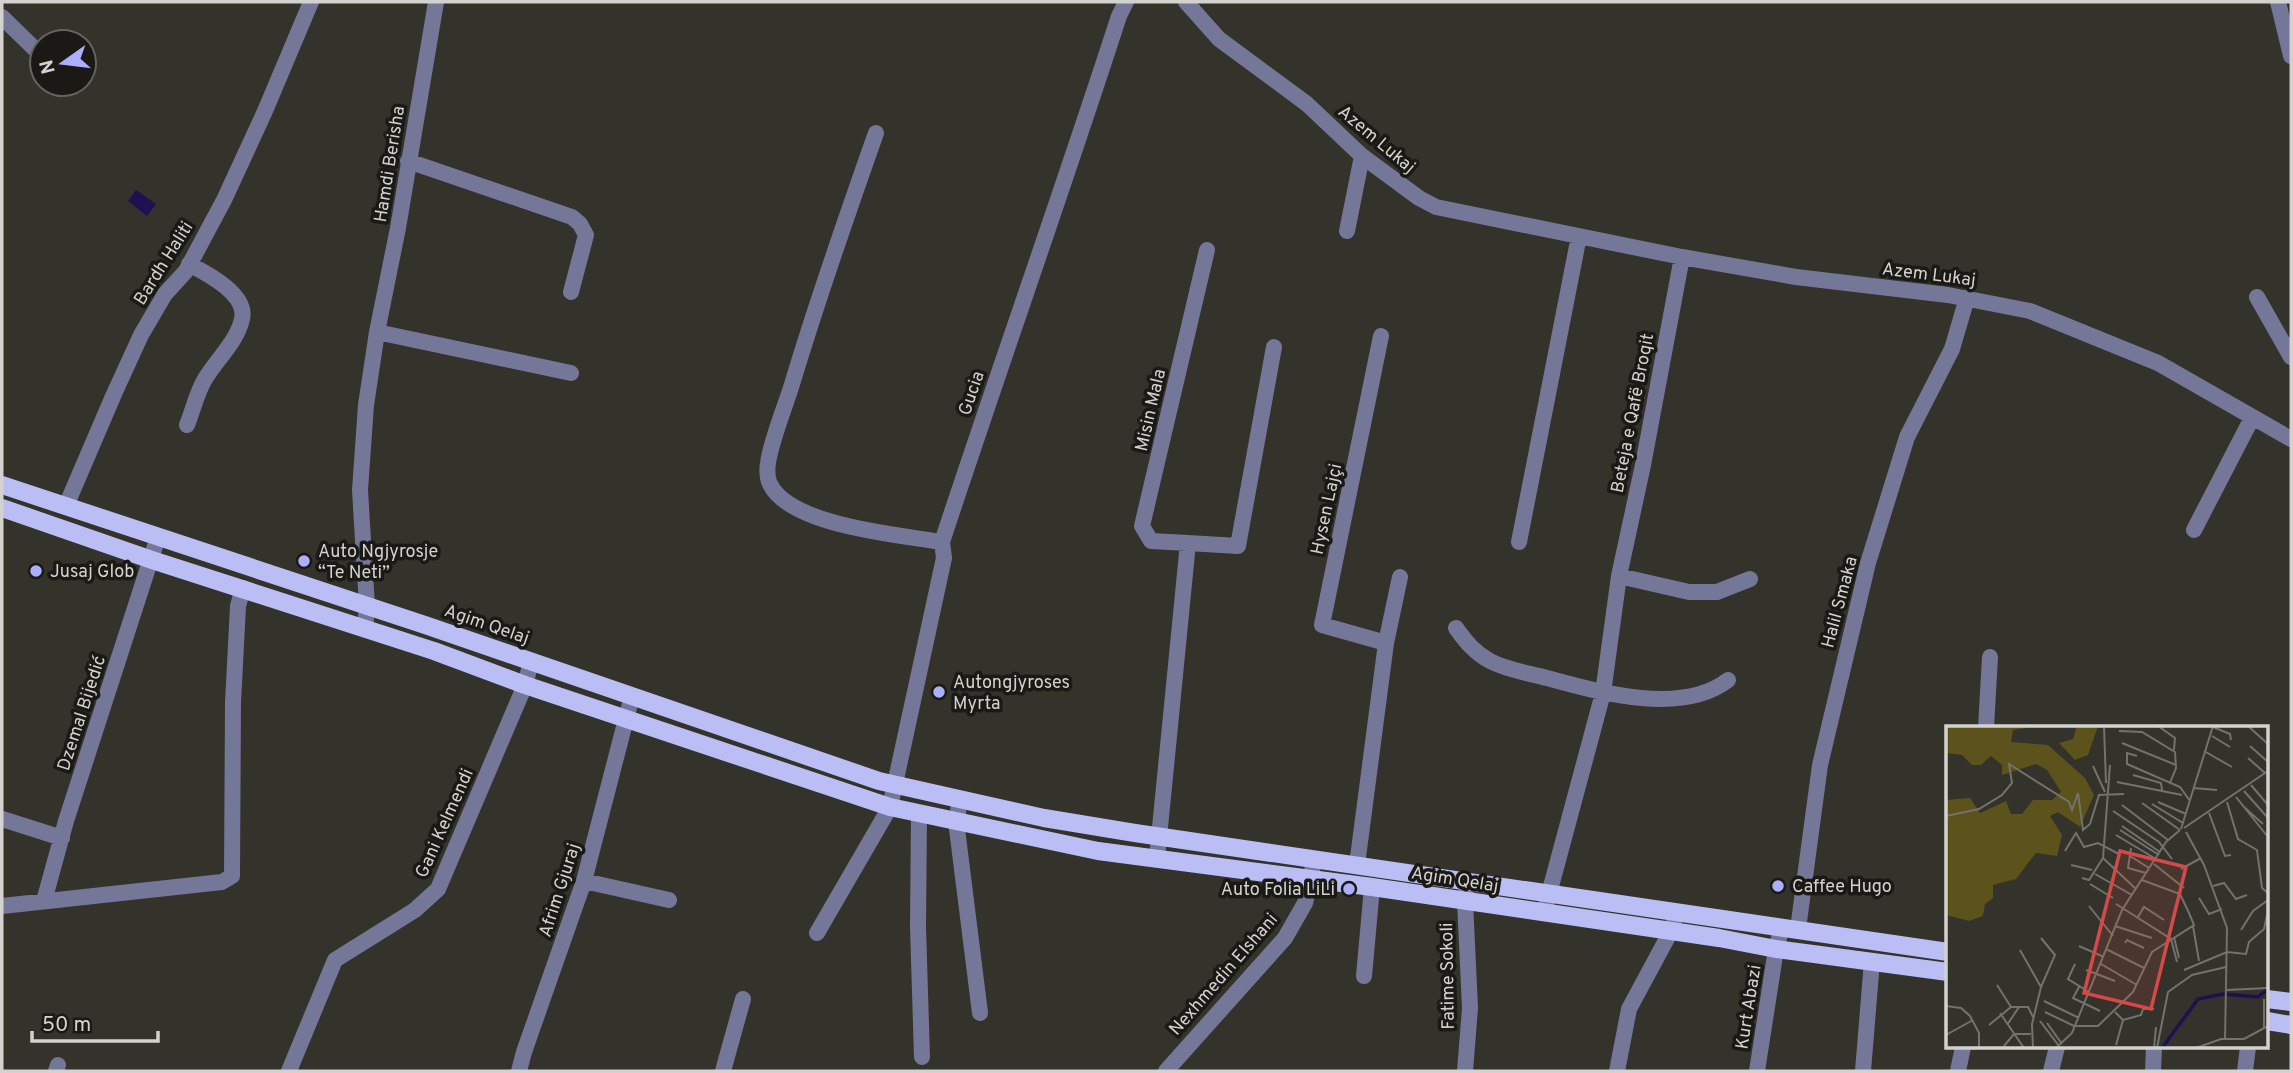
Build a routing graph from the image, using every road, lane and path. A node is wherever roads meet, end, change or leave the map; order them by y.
1 (311, 2) edge
2 (436, 2) edge
3 (1126, 2) edge
4 (1186, 2) edge
5 (2278, 2) edge
6 (2, 17) edge
7 (28, 42) edge
8 (2291, 56) edge
9 (876, 133) dead end
10 (1362, 156) junction
11 (408, 161) junction
12 (1347, 231) dead end
13 (1579, 236) junction
14 (1207, 250) dead end
15 (1682, 257) junction
16 (189, 264) junction
17 (571, 292) dead end
18 (2257, 297) dead end
19 (1967, 298) junction
20 (377, 332) junction
21 (1381, 337) dead end
22 (1274, 347) dead end
23 (2291, 357) edge
24 (571, 373) dead end
25 (2252, 418) junction
26 (187, 425) dead end
27 (2291, 439) edge
28 (2, 485) edge
29 (66, 506) junction
30 (2, 508) edge
31 (2194, 530) dead end
32 (158, 537) junction
33 (942, 542) junction
34 (1519, 542) dead end
35 (1188, 543) junction
36 (152, 560) junction
37 (1619, 576) junction
38 (1400, 577) dead end
39 (1750, 579) dead end
40 (243, 588) junction
41 (367, 606) junction
42 (1456, 628) dead end
43 (365, 629) junction
44 (1386, 643) junction
45 (1990, 657) dead end
46 (531, 662) junction
47 (1728, 680) dead end
48 (524, 685) junction
49 (1603, 693) junction
50 (632, 696) junction
51 (625, 718) junction
52 (1986, 726) edge
53 (894, 786) junction
54 (959, 799) junction
55 (890, 807) junction
56 (919, 813) junction
57 (2, 819) edge
58 (957, 821) junction
59 (1159, 835) junction
60 (62, 838) junction
61 (1210, 843) junction
62 (1157, 858) junction
63 (1315, 859) junction
64 (1207, 865) junction
65 (1357, 865) junction
66 (1311, 880) junction
67 (584, 881) junction
68 (1469, 881) junction
69 (1373, 887) junction
70 (1549, 893) junction
71 (669, 900) dead end
72 (44, 901) junction
73 (1465, 901) junction
74 (2, 906) edge
75 (1676, 911) junction
76 (1545, 914) junction
77 (1790, 928) junction
78 (1671, 931) junction
79 (817, 933) dead end
80 (1776, 949) junction
81 (1946, 952) edge
82 (1872, 961) junction
83 (1946, 972) edge
84 (1364, 976) dead end
85 (743, 999) dead end
86 (2268, 999) edge
87 (2291, 1002) edge
88 (980, 1013) dead end
89 (2268, 1021) edge
90 (2291, 1025) edge
91 (1963, 1048) edge
92 (2057, 1048) edge
93 (2154, 1048) edge
94 (2248, 1048) edge
95 (922, 1057) dead end
96 (289, 1071) edge
97 (519, 1071) edge
98 (723, 1071) edge
99 (1166, 1071) edge
100 (1465, 1071) edge
101 (1616, 1071) edge
102 (1757, 1071) edge
103 (1863, 1071) edge
104 (1958, 1071) edge
105 (2051, 1071) edge
106 (2153, 1071) edge
107 (2245, 1071) edge

1 - 16 street, Bardh Haliti
2 - 11 street, Hamdi Berisha
3 - 33 street, Gucia
4 - 10 street, Azem Lukaj
5 - 8 street
6 - 7 street
9 - 33 street
10 - 12 street
10 - 13 street, Azem Lukaj
11 - 17 street
11 - 20 street, Hamdi Berisha
13 - 15 street, Azem Lukaj
13 - 34 street
14 - 35 street, Misin Mala
15 - 19 street, Azem Lukaj
15 - 37 street, Beteja e Qafë Broqit
16 - 26 street
16 - 29 street, Bardh Haliti
18 - 23 street
19 - 25 street, Azem Lukaj
19 - 77 street, Halil Smaka
20 - 24 street
20 - 41 street, Hamdi Berisha
21 - 44 street, Hysen Lajçi
22 - 35 street, Misin Mala
25 - 27 street, Azem Lukaj
25 - 31 street
28 - 29 main road, Agim Qelaj
29 - 32 main road, Agim Qelaj
30 - 36 main road, Agim Qelaj
32 - 36 street, Dzemal Bijedić
32 - 41 main road, Agim Qelaj
33 - 53 street, Gucia
35 - 59 street
36 - 40 main road, Agim Qelaj
36 - 60 street, Dzemal Bijedić
37 - 39 street
37 - 49 street, Beteja e Qafë Broqit
38 - 44 street
40 - 43 main road, Agim Qelaj
40 - 72 street
41 - 43 street, Hamdi Berisha
41 - 46 main road, Agim Qelaj
42 - 49 street
43 - 48 main road, Agim Qelaj
44 - 65 street
45 - 52 street
46 - 48 street, Gani Kelmendi
46 - 50 main road, Agim Qelaj
47 - 49 street
48 - 51 main road, Agim Qelaj
48 - 96 street, Gani Kelmendi
49 - 70 street, Beteja e Qafë Broqit
50 - 51 street, Afrim Gjuraj
50 - 53 main road, Agim Qelaj
51 - 55 main road, Agim Qelaj
51 - 67 street, Afrim Gjuraj
53 - 54 main road, Agim Qelaj
53 - 55 street, Gucia
54 - 58 street
54 - 59 main road, Agim Qelaj
55 - 56 main road, Agim Qelaj
55 - 79 street
56 - 58 main road, Agim Qelaj
56 - 95 street
57 - 60 street
58 - 62 main road, Agim Qelaj
58 - 88 street
59 - 61 main road, Agim Qelaj
59 - 62 street
60 - 72 street, Dzemal Bijedić
61 - 63 main road, Agim Qelaj
61 - 64 main road
62 - 64 main road, Agim Qelaj
63 - 65 main road, Agim Qelaj
63 - 66 street, Nexhmedin Elshani
64 - 66 main road, Agim Qelaj
65 - 68 main road, Agim Qelaj
66 - 69 main road, Agim Qelaj
66 - 99 street, Nexhmedin Elshani
67 - 71 street
67 - 97 street, Afrim Gjuraj
68 - 70 main road, Agim Qelaj
68 - 73 street, Fatime Sokoli
69 - 73 main road, Agim Qelaj
69 - 84 street
70 - 75 main road, Agim Qelaj
70 - 76 street, Beteja e Qafë Broqit
72 - 74 street
73 - 76 main road, Agim Qelaj
73 - 100 street, Fatime Sokoli
75 - 77 main road, Agim Qelaj
75 - 78 street
76 - 78 main road, Agim Qelaj
77 - 80 street, Halil Smaka
77 - 81 main road, Agim Qelaj
78 - 80 main road, Agim Qelaj
78 - 101 street
80 - 82 main road, Agim Qelaj
80 - 102 street, Kurt Abazi
82 - 83 main road, Agim Qelaj
82 - 103 street
85 - 98 street
86 - 87 main road
89 - 90 main road
91 - 104 street
92 - 105 street
93 - 106 street
94 - 107 street

